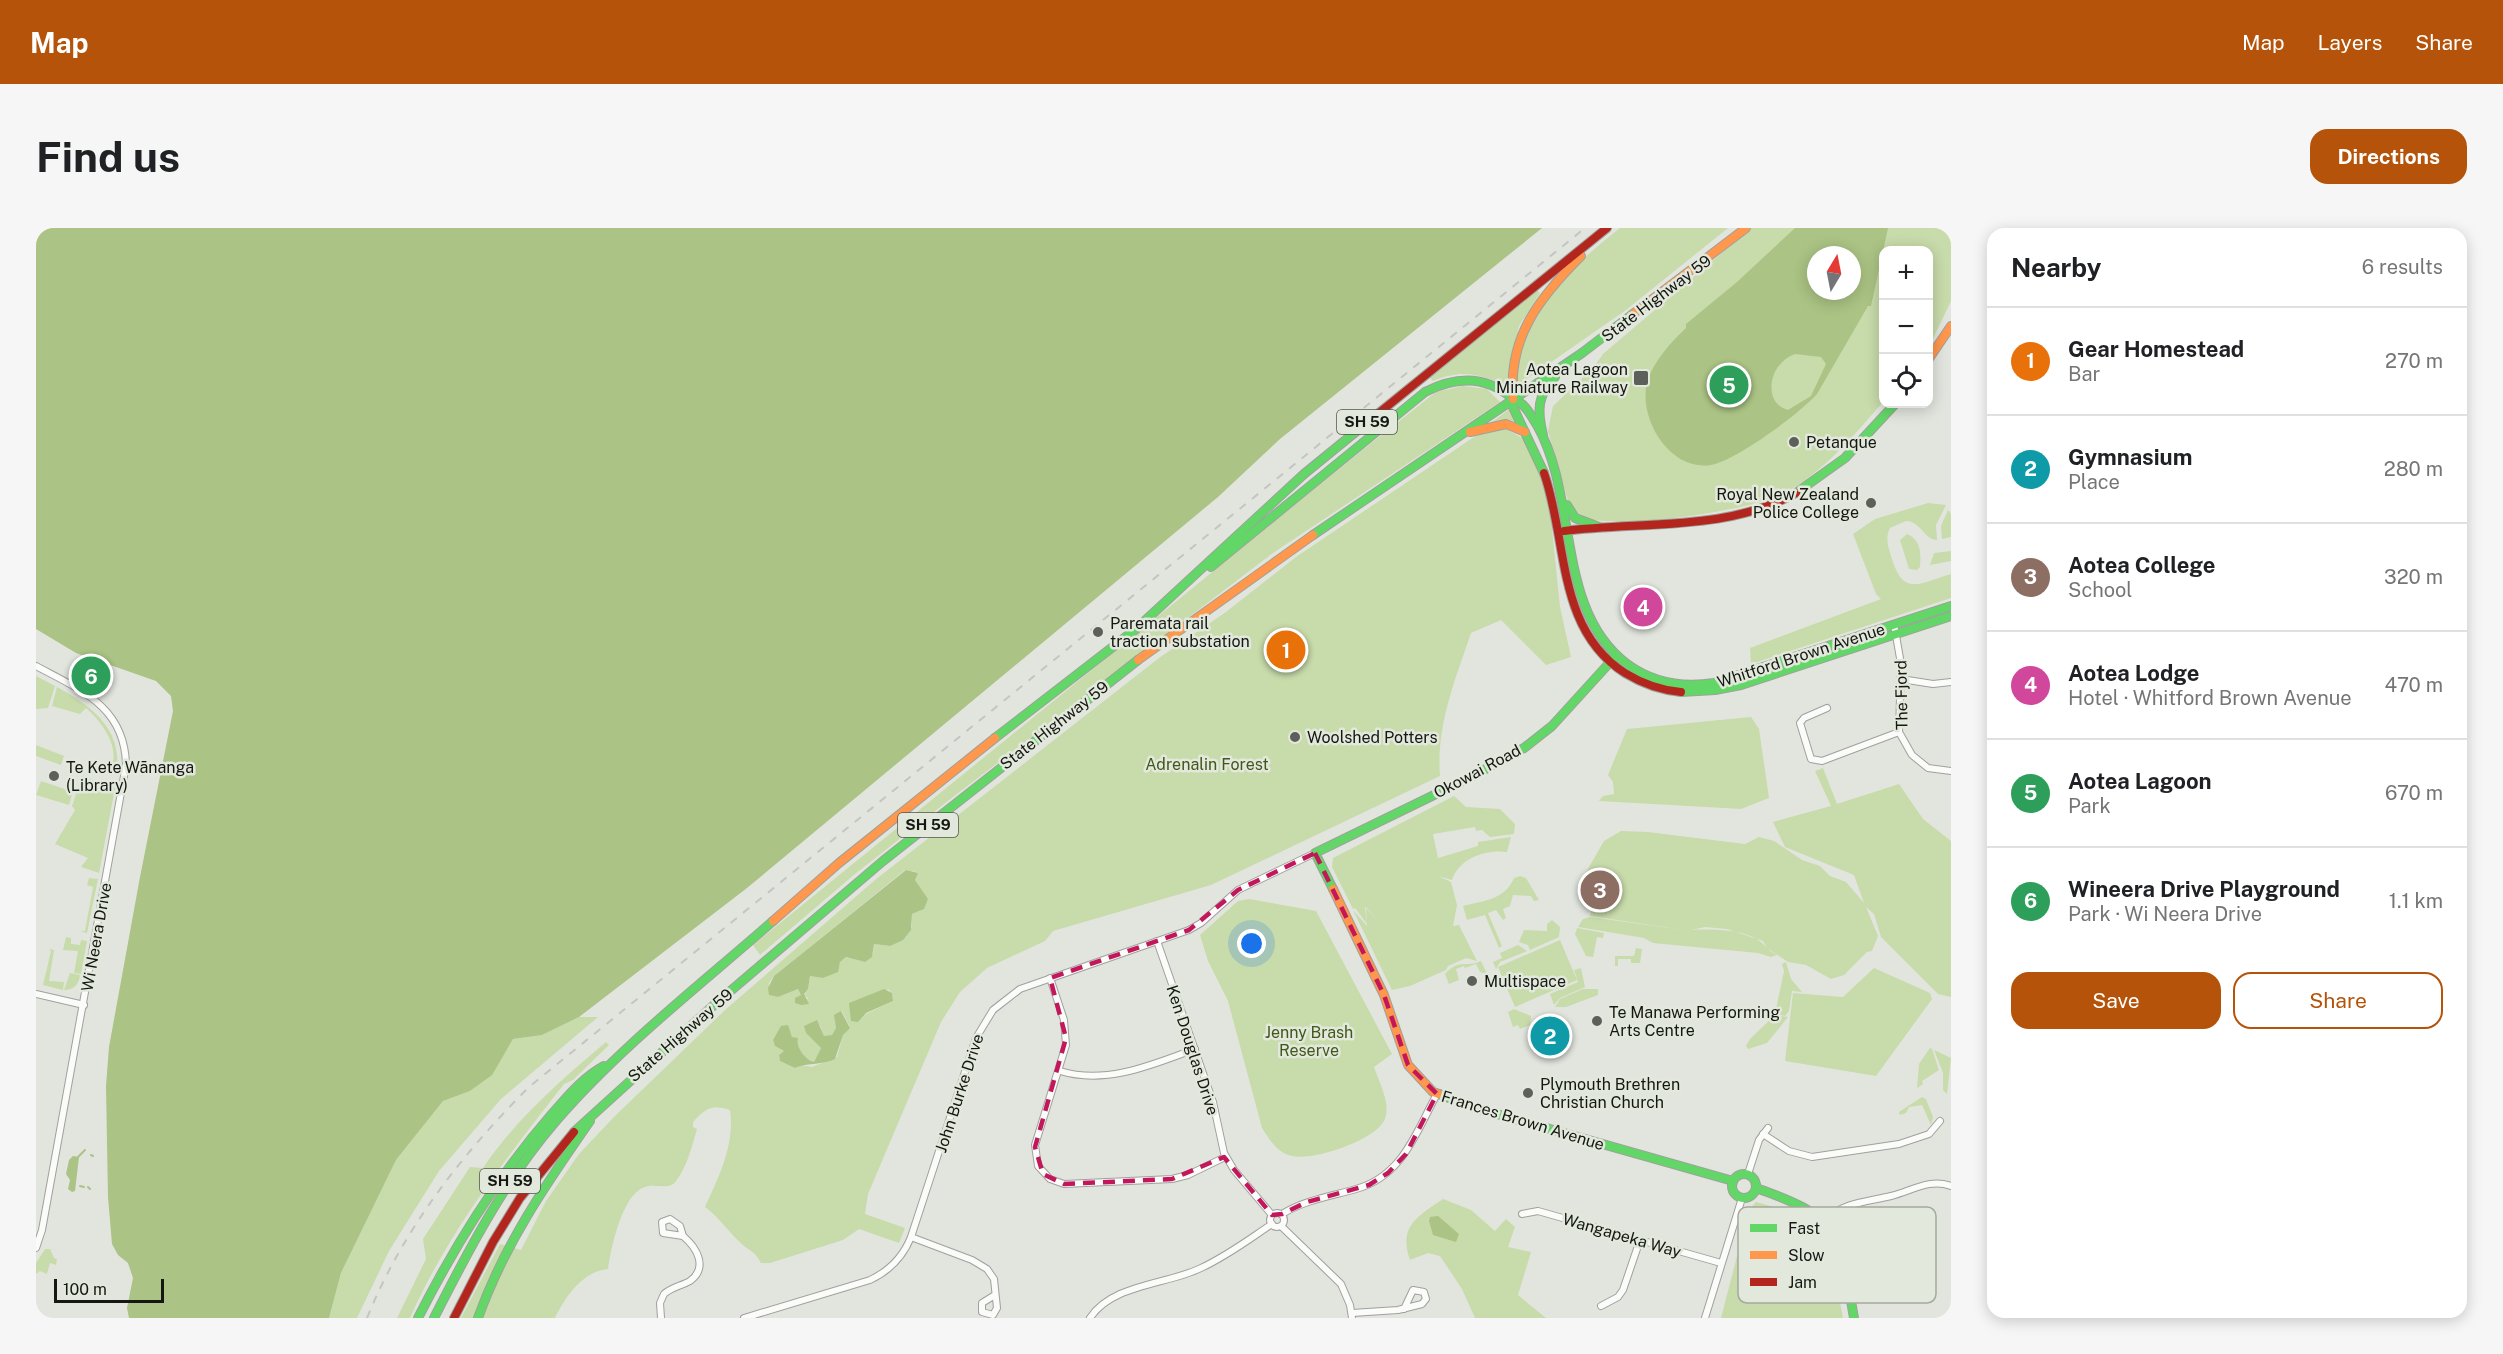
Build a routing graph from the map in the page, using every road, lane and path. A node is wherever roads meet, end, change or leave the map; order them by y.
1 (1607, 228) edge
2 (1746, 228) edge
3 (1599, 234) junction
4 (1951, 326) edge
5 (1581, 353) junction
6 (1933, 354) edge
7 (1513, 399) junction
8 (1892, 408) edge
9 (1525, 432) junction
10 (1464, 433) junction
11 (1543, 435) junction
12 (1557, 473) junction
13 (1607, 528) junction
14 (1564, 531) junction
15 (1951, 606) edge
16 (1951, 616) edge
17 (1144, 622) junction
18 (1894, 624) junction
19 (1897, 634) junction
20 (1613, 659) junction
21 (36, 666) edge
22 (1901, 679) junction
23 (1951, 682) edge
24 (1827, 708) dead end
25 (1899, 732) junction
26 (1951, 771) edge
27 (1315, 853) junction
28 (1157, 941) junction
29 (1050, 978) junction
30 (36, 994) edge
31 (84, 1005) junction
32 (1195, 1049) junction
33 (612, 1062) junction
34 (1060, 1071) junction
35 (1437, 1094) junction
36 (603, 1102) junction
37 (1940, 1121) dead end
38 (1768, 1128) dead end
39 (1762, 1134) junction
40 (1225, 1157) junction
41 (1748, 1174) junction
42 (1733, 1182) junction
43 (1951, 1186) edge
44 (1756, 1188) junction
45 (1742, 1198) junction
46 (1739, 1207) edge
47 (1808, 1207) edge
48 (1844, 1207) edge
49 (1738, 1210) edge
50 (1282, 1214) junction
51 (1522, 1214) dead end
52 (1272, 1215) junction
53 (1272, 1224) junction
54 (1281, 1226) junction
55 (683, 1236) dead end
56 (911, 1237) junction
57 (1640, 1240) junction
58 (36, 1248) edge
59 (1721, 1263) junction
60 (995, 1295) dead end
61 (1852, 1303) edge
62 (1601, 1306) dead end
63 (1404, 1309) dead end
64 (1352, 1316) edge
65 (418, 1318) edge
66 (434, 1318) edge
67 (454, 1318) edge
68 (478, 1318) edge
69 (661, 1318) edge
70 (744, 1318) edge
71 (1090, 1318) edge
72 (1705, 1318) edge
73 (1854, 1318) edge

1 - 3 main road, State Highway 59 / SH 59
2 - 5 main road, State Highway 59 / SH 59
3 - 7 main road
3 - 17 main road, State Highway 59 / SH 59
4 - 6 main road
5 - 7 main road, State Highway 59 / SH 59
5 - 11 main road
7 - 9 main road, Whitford Brown Avenue
7 - 10 main road, State Highway 59 / SH 59
7 - 11 main road, Whitford Brown Avenue
7 - 17 main road
8 - 13 main road
9 - 10 main road
9 - 14 main road, Whitford Brown Avenue
10 - 36 main road, State Highway 59 / SH 59
11 - 12 main road, Whitford Brown Avenue
12 - 13 main road
12 - 14 main road, Whitford Brown Avenue
13 - 14 main road
14 - 20 main road, Whitford Brown Avenue
15 - 18 main road, Whitford Brown Avenue
16 - 19 main road, Whitford Brown Avenue
17 - 33 main road, State Highway 59 / SH 59
18 - 19 street, The Fjord
18 - 20 main road, Whitford Brown Avenue
19 - 20 main road, Whitford Brown Avenue
19 - 22 street, The Fjord
20 - 27 main road, Okowai Road
21 - 31 street, Wi Neera Drive
22 - 23 street
22 - 25 street, The Fjord
24 - 25 street
25 - 26 street, The Fjord
27 - 28 street, John Burke Drive
27 - 35 main road, Frances Brown Avenue
28 - 29 street, John Burke Drive
28 - 32 street, Ken Douglas Drive
29 - 34 street
29 - 56 street, John Burke Drive
30 - 31 street
31 - 58 street, Wi Neera Drive
32 - 34 street
32 - 40 street, Ken Douglas Drive
33 - 65 main road
33 - 66 main road, State Highway 59 / SH 59
34 - 40 street
35 - 42 main road, Frances Brown Avenue
35 - 50 street
36 - 67 main road, State Highway 59 / SH 59
36 - 68 main road
37 - 39 street
38 - 39 street
39 - 41 street
40 - 52 street, Ken Douglas Drive
41 - 42 main road
41 - 44 main road
42 - 45 main road
43 - 48 street
44 - 45 main road
44 - 47 main road
45 - 46 street
49 - 59 street
50 - 52 street
50 - 54 street
51 - 57 street, Wangapeka Way
52 - 53 street
53 - 54 street
53 - 71 street
54 - 64 street
55 - 69 street
56 - 60 street
56 - 70 street, John Burke Drive
57 - 59 street, Wangapeka Way
57 - 62 street
59 - 72 street
61 - 73 main road
63 - 64 street

